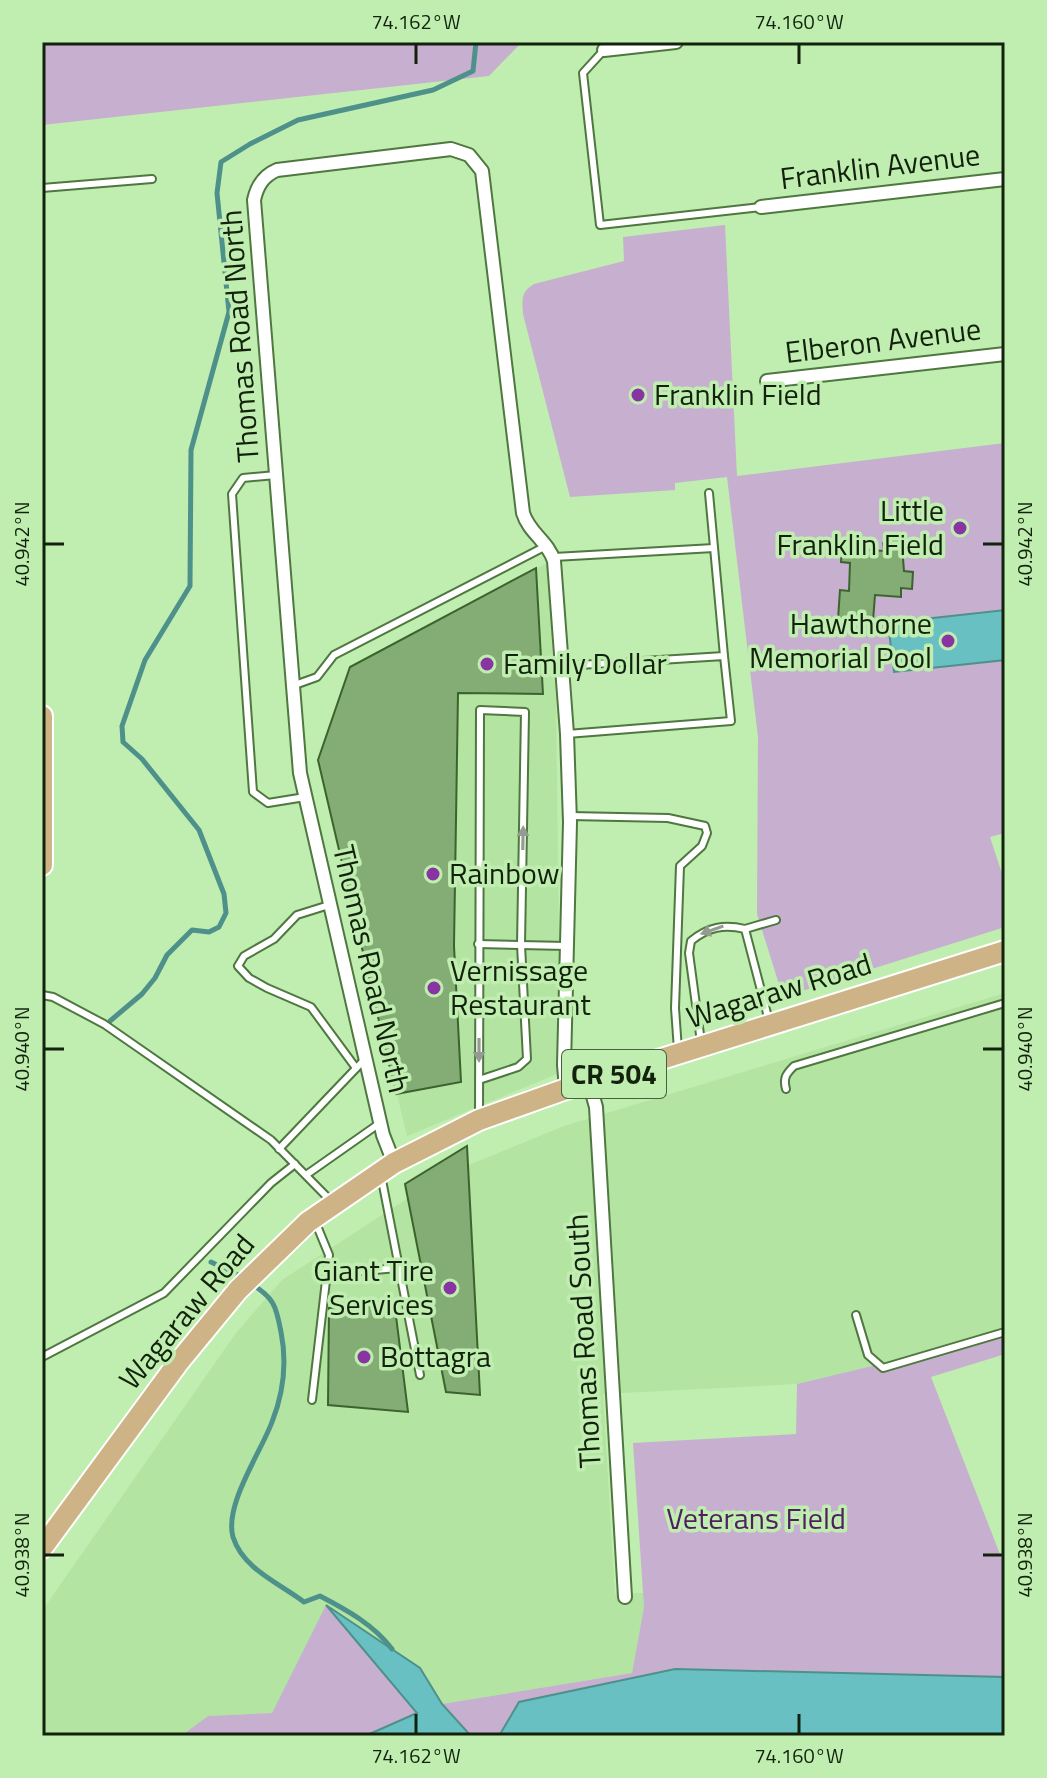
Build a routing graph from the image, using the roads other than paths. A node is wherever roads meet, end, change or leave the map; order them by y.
1 (676, 42) edge
2 (604, 50) joint
3 (152, 179) dead end
4 (1005, 179) edge
5 (42, 188) edge
6 (761, 207) joint
7 (1005, 354) edge
8 (767, 381) dead end
9 (276, 475) junction
10 (709, 493) dead end
11 (714, 548) junction
12 (550, 552) junction
13 (724, 656) junction
14 (562, 666) junction
15 (292, 686) junction
16 (42, 716) edge
17 (567, 734) junction
18 (305, 797) junction
19 (570, 816) junction
20 (42, 865) edge
21 (329, 905) junction
22 (776, 920) dead end
23 (745, 929) junction
24 (478, 944) junction
25 (521, 945) junction
26 (567, 946) junction
27 (1005, 951) edge
28 (42, 995) edge
29 (1005, 1003) edge
30 (770, 1025) junction
31 (702, 1046) junction
32 (678, 1054) junction
33 (361, 1064) junction
34 (479, 1080) junction
35 (589, 1082) junction
36 (566, 1089) junction
37 (786, 1089) dead end
38 (479, 1120) junction
39 (380, 1123) junction
40 (279, 1149) junction
41 (295, 1164) junction
42 (387, 1167) junction
43 (306, 1175) junction
44 (333, 1203) junction
45 (314, 1218) junction
46 (398, 1268) junction
47 (326, 1274) junction
48 (856, 1315) dead end
49 (1005, 1332) edge
50 (42, 1357) edge
51 (420, 1375) dead end
52 (312, 1400) dead end
53 (42, 1548) edge
54 (625, 1597) dead end

1 - 2 street
2 - 6 lane
3 - 5 lane
4 - 6 street, Franklin Avenue
7 - 8 street, Elberon Avenue
9 - 12 street, Thomas Road North
9 - 15 street, Thomas Road North
9 - 18 lane
10 - 11 lane
11 - 12 lane
11 - 13 lane
12 - 14 street
12 - 15 lane
13 - 14 lane
13 - 17 lane
14 - 17 street
15 - 18 street, Thomas Road North
16 - 20 main road
17 - 19 street
18 - 21 street, Thomas Road North
19 - 26 street
19 - 32 lane
21 - 33 street, Thomas Road North
21 - 33 lane
22 - 23 lane
23 - 30 lane
23 -> 31 lane
24 - 25 lane
25 -> 24 lane
24 -> 34 lane
25 - 26 lane
25 - 34 lane
26 - 36 street
27 - 30 main road, Wagaraw Road / CR 504
28 - 40 lane
29 - 37 lane
30 - 31 main road, Wagaraw Road / CR 504
31 - 32 main road, Wagaraw Road / CR 504
32 - 35 main road, Wagaraw Road / CR 504
33 - 39 street, Thomas Road North
33 - 40 lane
34 - 38 lane
35 - 36 main road, Wagaraw Road / CR 504
35 - 54 street, Thomas Road South
36 - 38 main road, Wagaraw Road / CR 504
38 - 42 main road, Wagaraw Road / CR 504
39 - 42 street, Thomas Road North
39 - 43 lane
40 - 41 lane
41 - 43 lane
41 - 50 lane
42 - 44 main road, Wagaraw Road / CR 504
42 - 46 lane
43 - 44 lane
44 - 45 main road, Wagaraw Road / CR 504
45 - 47 lane
45 - 53 main road, Wagaraw Road / CR 504
46 - 47 lane
46 - 51 lane
47 - 52 lane
48 - 49 lane

